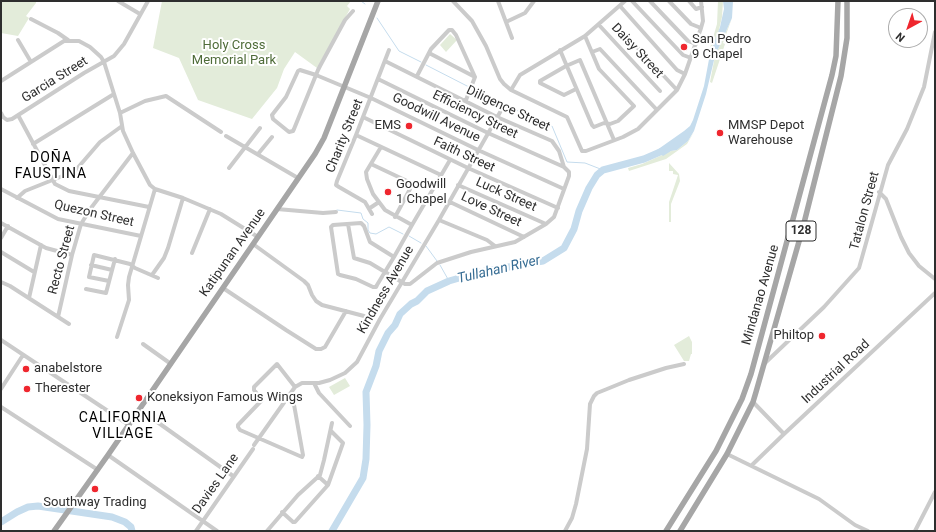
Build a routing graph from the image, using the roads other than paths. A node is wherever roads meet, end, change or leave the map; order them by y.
1 (118, 1) edge
2 (148, 1) edge
3 (378, 1) edge
4 (453, 1) edge
5 (498, 1) edge
6 (534, 1) edge
7 (625, 1) edge
8 (632, 1) edge
9 (650, 1) edge
10 (669, 1) edge
11 (689, 1) edge
12 (701, 1) edge
13 (838, 1) edge
14 (847, 1) edge
15 (620, 6) junction
16 (702, 7) junction
17 (353, 11) dead end
18 (140, 14) junction
19 (32, 19) dead end
20 (506, 22) junction
21 (599, 25) junction
22 (701, 28) junction
23 (620, 29) dead end
24 (935, 32) edge
25 (585, 36) junction
26 (512, 38) dead end
27 (18, 40) dead end
28 (68, 40) junction
29 (696, 44) junction
30 (389, 50) dead end
31 (560, 50) junction
32 (592, 52) junction
33 (428, 53) junction
34 (691, 58) junction
35 (933, 59) edge
36 (385, 61) junction
37 (32, 62) junction
38 (104, 62) junction
39 (566, 66) junction
40 (685, 74) junction
41 (316, 76) junction
42 (417, 76) junction
43 (475, 77) junction
44 (378, 79) junction
45 (1, 81) edge
46 (344, 87) junction
47 (576, 89) junction
48 (511, 90) junction
49 (677, 90) junction
50 (660, 91) dead end
51 (114, 94) junction
52 (371, 98) junction
53 (466, 100) junction
54 (503, 107) dead end
55 (657, 110) junction
56 (1, 113) edge
57 (120, 113) junction
58 (18, 116) junction
59 (363, 117) junction
60 (497, 117) junction
61 (607, 124) junction
62 (122, 126) junction
63 (260, 128) dead end
64 (221, 132) dead end
65 (488, 133) junction
66 (356, 135) junction
67 (226, 136) dead end
68 (272, 137) dead end
69 (614, 140) junction
70 (33, 144) junction
71 (245, 146) junction
72 (381, 147) junction
73 (478, 150) junction
74 (133, 153) junction
75 (258, 154) junction
76 (450, 160) junction
77 (372, 164) junction
78 (564, 167) junction
79 (229, 168) dead end
80 (468, 168) junction
81 (441, 175) junction
82 (298, 178) junction
83 (52, 180) junction
84 (458, 185) junction
85 (1, 189) edge
86 (155, 189) junction
87 (564, 189) junction
88 (879, 192) junction
89 (100, 196) junction
90 (17, 198) junction
91 (183, 198) junction
92 (379, 202) junction
93 (450, 202) junction
94 (149, 207) junction
95 (370, 208) junction
96 (558, 208) junction
97 (210, 209) junction
98 (277, 209) junction
99 (336, 212) dead end
100 (372, 214) dead end
101 (395, 217) junction
102 (439, 220) junction
103 (1, 223) edge
104 (81, 224) junction
105 (348, 224) junction
106 (546, 224) junction
107 (412, 225) junction
108 (8, 226) junction
109 (141, 236) junction
110 (258, 237) junction
111 (524, 237) junction
112 (1, 238) edge
113 (253, 244) junction
114 (40, 245) junction
115 (495, 246) junction
116 (1, 252) edge
117 (192, 253) dead end
118 (72, 255) junction
119 (394, 257) junction
120 (115, 259) junction
121 (91, 266) junction
122 (132, 266) junction
123 (112, 270) junction
124 (34, 272) junction
125 (385, 272) junction
126 (152, 275) junction
127 (158, 278) dead end
128 (935, 279) edge
129 (110, 281) junction
130 (1, 282) edge
131 (402, 282) junction
132 (86, 288) dead end
133 (223, 288) junction
134 (935, 294) edge
135 (29, 298) junction
136 (346, 311) junction
137 (364, 316) dead end
138 (58, 317) junction
139 (69, 324) dead end
140 (118, 337) dead end
141 (1, 340) edge
142 (143, 344) dead end
143 (23, 355) junction
144 (171, 364) junction
145 (684, 364) dead end
146 (764, 365) junction
147 (314, 383) junction
148 (295, 387) junction
149 (1, 389) edge
150 (290, 394) junction
151 (753, 402) junction
152 (1, 407) edge
153 (139, 409) junction
154 (332, 423) dead end
155 (129, 425) junction
156 (350, 426) dead end
157 (331, 431) junction
158 (784, 434) junction
159 (258, 438) junction
160 (727, 454) junction
161 (108, 455) junction
162 (752, 465) junction
163 (98, 470) junction
164 (233, 476) junction
165 (318, 476) junction
166 (328, 485) junction
167 (935, 492) edge
168 (282, 512) junction
169 (202, 520) junction
170 (54, 531) edge
171 (196, 531) edge
172 (217, 531) edge
173 (267, 531) edge
174 (565, 531) edge
175 (666, 531) edge
176 (680, 531) edge
177 (868, 531) edge
178 (915, 531) edge

1 - 18 street
2 - 18 street, Garcia Street
3 - 46 main road, Katipunan Avenue
4 - 48 street
5 - 20 street
6 - 20 street
7 - 15 street
8 - 34 street
9 - 29 street
10 - 22 street
11 - 16 street
12 - 16 street
13 - 175 main road, Mindanao Avenue / 128
14 - 146 main road, Mindanao Avenue / 128
15 - 21 street
15 - 40 street
16 - 22 street
17 - 41 street
18 - 38 street, Garcia Street
19 - 28 street
20 - 26 street
21 - 25 street
21 - 50 street, Daisy Street
22 - 29 street
23 - 49 street
24 - 35 street, Tatalon Street
25 - 31 street
25 - 32 street
27 - 37 street
28 - 37 street
28 - 38 street
29 - 34 street
30 - 36 street, Charity Street
31 - 39 street
31 - 48 street
32 - 55 street
32 - 61 street
33 - 42 street
33 - 43 street
33 - 43 street
34 - 40 street
35 - 88 street, Tatalon Street
36 - 42 street, Diligence Street
36 - 44 street, Charity Street
37 - 45 street
38 - 51 street
38 - 58 street, Garcia Street
39 - 47 street
39 - 47 street
39 - 61 street
40 - 49 street
41 - 41 street, Goodwill Avenue
41 - 46 street, Goodwill Avenue
42 - 53 street, Diligence Street
43 - 53 street
44 - 52 street, Charity Street
44 - 65 street, Efficiency Street
46 - 52 street, Goodwill Avenue
46 - 82 main road, Katipunan Avenue
47 - 61 street
48 - 69 street
49 - 55 street
51 - 57 street
51 - 70 street
52 - 59 street, Charity Street
52 - 73 street, Goodwill Avenue
53 - 60 street, Diligence Street
54 - 60 street, Kindness Avenue
55 - 69 street
56 - 58 street
57 - 62 street
57 - 64 street
58 - 70 street
59 - 66 street, Charity Street
59 - 76 street, Faith Street
60 - 65 street, Kindness Avenue
60 - 78 street, Diligence Street
61 - 69 street
62 - 74 street
62 - 83 street
63 - 71 street
65 - 73 street, Kindness Avenue
65 - 78 street, Efficiency Street
66 - 72 street
66 - 95 street, Charity Street
67 - 71 street
68 - 75 street
70 - 83 street
71 - 75 street
71 - 79 street
72 - 77 street
72 - 81 street
73 - 80 street, Kindness Avenue
73 - 87 street, Goodwill Avenue
74 - 86 street
74 - 89 street, Recto Street
75 - 82 street
76 - 80 street, Faith Street
76 - 81 street
77 - 92 street
77 - 101 street
78 - 87 street, Diligence Street
80 - 84 street, Kindness Avenue
80 - 96 street, Faith Street
81 - 107 street
82 - 98 main road, Katipunan Avenue
83 - 89 street
83 - 90 street
84 - 93 street, Kindness Avenue
84 - 106 street, Luck Street
85 - 90 street, Quezon Street
86 - 91 street
86 - 94 street
87 - 96 street, Diligence Street
88 - 128 street
88 - 146 street, Tatalon Street
89 - 94 street
89 - 104 street, Recto Street
90 - 104 street, Quezon Street
91 - 97 street
91 - 126 street
92 - 95 street
92 - 101 street
93 - 102 street, Kindness Avenue
93 - 111 street, Love Street
94 - 109 street
95 - 100 street
96 - 106 street, Diligence Street
97 - 110 street
97 - 117 street
98 - 99 street
98 - 110 main road, Katipunan Avenue
101 - 107 street
102 - 115 street
102 - 131 street, Kindness Avenue
103 - 108 street
104 - 109 street, Quezon Street
104 - 118 street, Recto Street
105 - 119 street
105 - 125 street
105 - 125 street
106 - 111 street, Diligence Street
107 - 119 street
108 - 112 street
108 - 114 street
109 - 122 street
110 - 113 main road, Katipunan Avenue
111 - 115 street, Diligence Street
113 - 133 main road, Katipunan Avenue
113 - 136 street
114 - 118 street
114 - 124 street
115 - 131 street, Diligence Street
116 - 124 street
118 - 138 street, Recto Street
119 - 125 street
120 - 121 street
120 - 122 street
120 - 123 street
121 - 123 street
121 - 129 street
122 - 126 street
122 - 140 street
123 - 129 street
124 - 135 street
125 - 131 street
126 - 127 street
129 - 132 street
130 - 135 street
131 - 147 street, Kindness Avenue
133 - 136 street
133 - 144 main road, Katipunan Avenue
134 - 158 street, Industrial Road
135 - 138 street
136 - 137 street
138 - 139 street
141 - 143 street
142 - 144 street
143 - 149 street
143 - 155 street
144 - 153 main road, Katipunan Avenue
145 - 174 street
146 - 151 main road, Mindanao Avenue / 128
147 - 148 street, Kindness Avenue
147 - 156 street
148 - 150 street
148 - 159 street
150 - 159 street
150 - 159 street
151 - 158 street
151 - 160 main road, Mindanao Avenue / 128
152 - 163 street
153 - 155 main road, Katipunan Avenue
153 - 164 street
154 - 157 street
155 - 161 main road, Katipunan Avenue
157 - 165 street
157 - 166 street
158 - 162 street, Industrial Road
159 - 164 street, Davies Lane
160 - 162 street
160 - 176 main road, Mindanao Avenue / 128
161 - 163 main road, Katipunan Avenue
161 - 169 street
162 - 177 street
163 - 170 main road, Katipunan Avenue
164 - 169 street, Davies Lane
165 - 166 street
165 - 168 street
166 - 168 street
167 - 178 street
168 - 173 street
169 - 171 street, Davies Lane
169 - 172 street

